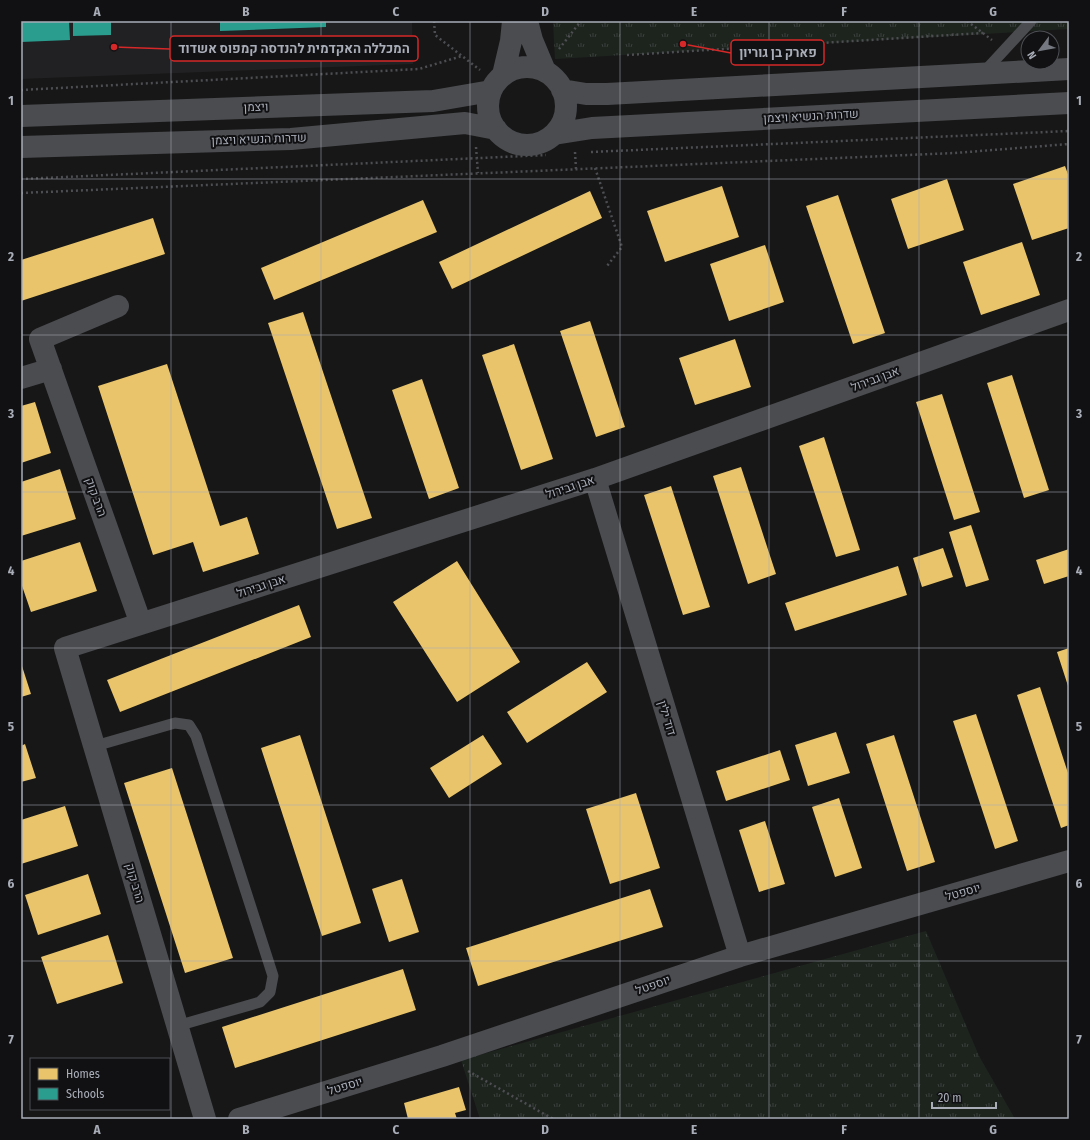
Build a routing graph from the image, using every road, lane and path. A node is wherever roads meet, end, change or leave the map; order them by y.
1 (434, 21) edge
2 (512, 21) edge
3 (527, 21) edge
4 (581, 21) edge
5 (967, 21) edge
6 (1031, 21) edge
7 (983, 33) junction
8 (558, 50) dead end
9 (1004, 50) junction
10 (627, 55) dead end
11 (462, 56) junction
12 (1069, 69) edge
13 (481, 70) dead end
14 (545, 71) junction
15 (982, 74) junction
16 (497, 83) junction
17 (21, 90) edge
18 (562, 90) junction
19 (1069, 103) edge
20 (21, 116) edge
21 (496, 130) junction
22 (554, 134) junction
23 (1069, 144) edge
24 (21, 147) edge
25 (595, 168) junction
26 (21, 193) edge
27 (607, 266) dead end
28 (118, 306) dead end
29 (1069, 310) edge
30 (51, 369) junction
31 (21, 378) edge
32 (595, 479) junction
33 (141, 624) junction
34 (65, 648) joint
35 (94, 746) junction
36 (1069, 861) edge
37 (740, 956) junction
38 (177, 1026) junction
39 (442, 1056) junction
40 (205, 1119) edge
41 (239, 1119) edge
42 (553, 1119) edge

1 - 11 path
2 - 16 street
3 - 14 street
4 - 8 path
5 - 7 path
6 - 9 lane
7 - 9 path
7 - 10 path
9 - 15 lane
11 - 13 path
11 - 17 path
12 - 15 street
14 - 16 street
14 - 18 street
15 - 18 street
16 - 20 street, ויצמן
16 - 21 street
18 - 22 street
19 - 22 street, שדרות הנשיא ויצמן
21 - 22 street
21 - 24 street, שדרות הנשיא ויצמן
23 - 25 path
25 - 26 path
25 - 27 path
28 - 30 street, הרב קוק
29 - 32 street, אבן גבירול
30 - 31 street
30 - 33 street, הרב קוק
32 - 33 street, אבן גבירול
32 - 37 street, דוד ילין
33 - 34 street, אבן גבירול
34 - 35 street, הרב קוק
35 - 38 street, הרב קוק
35 - 38 lane
36 - 37 street, יוספטל
37 - 39 street, יוספטל
38 - 40 street, הרב קוק
39 - 41 street, יוספטל
39 - 42 path

